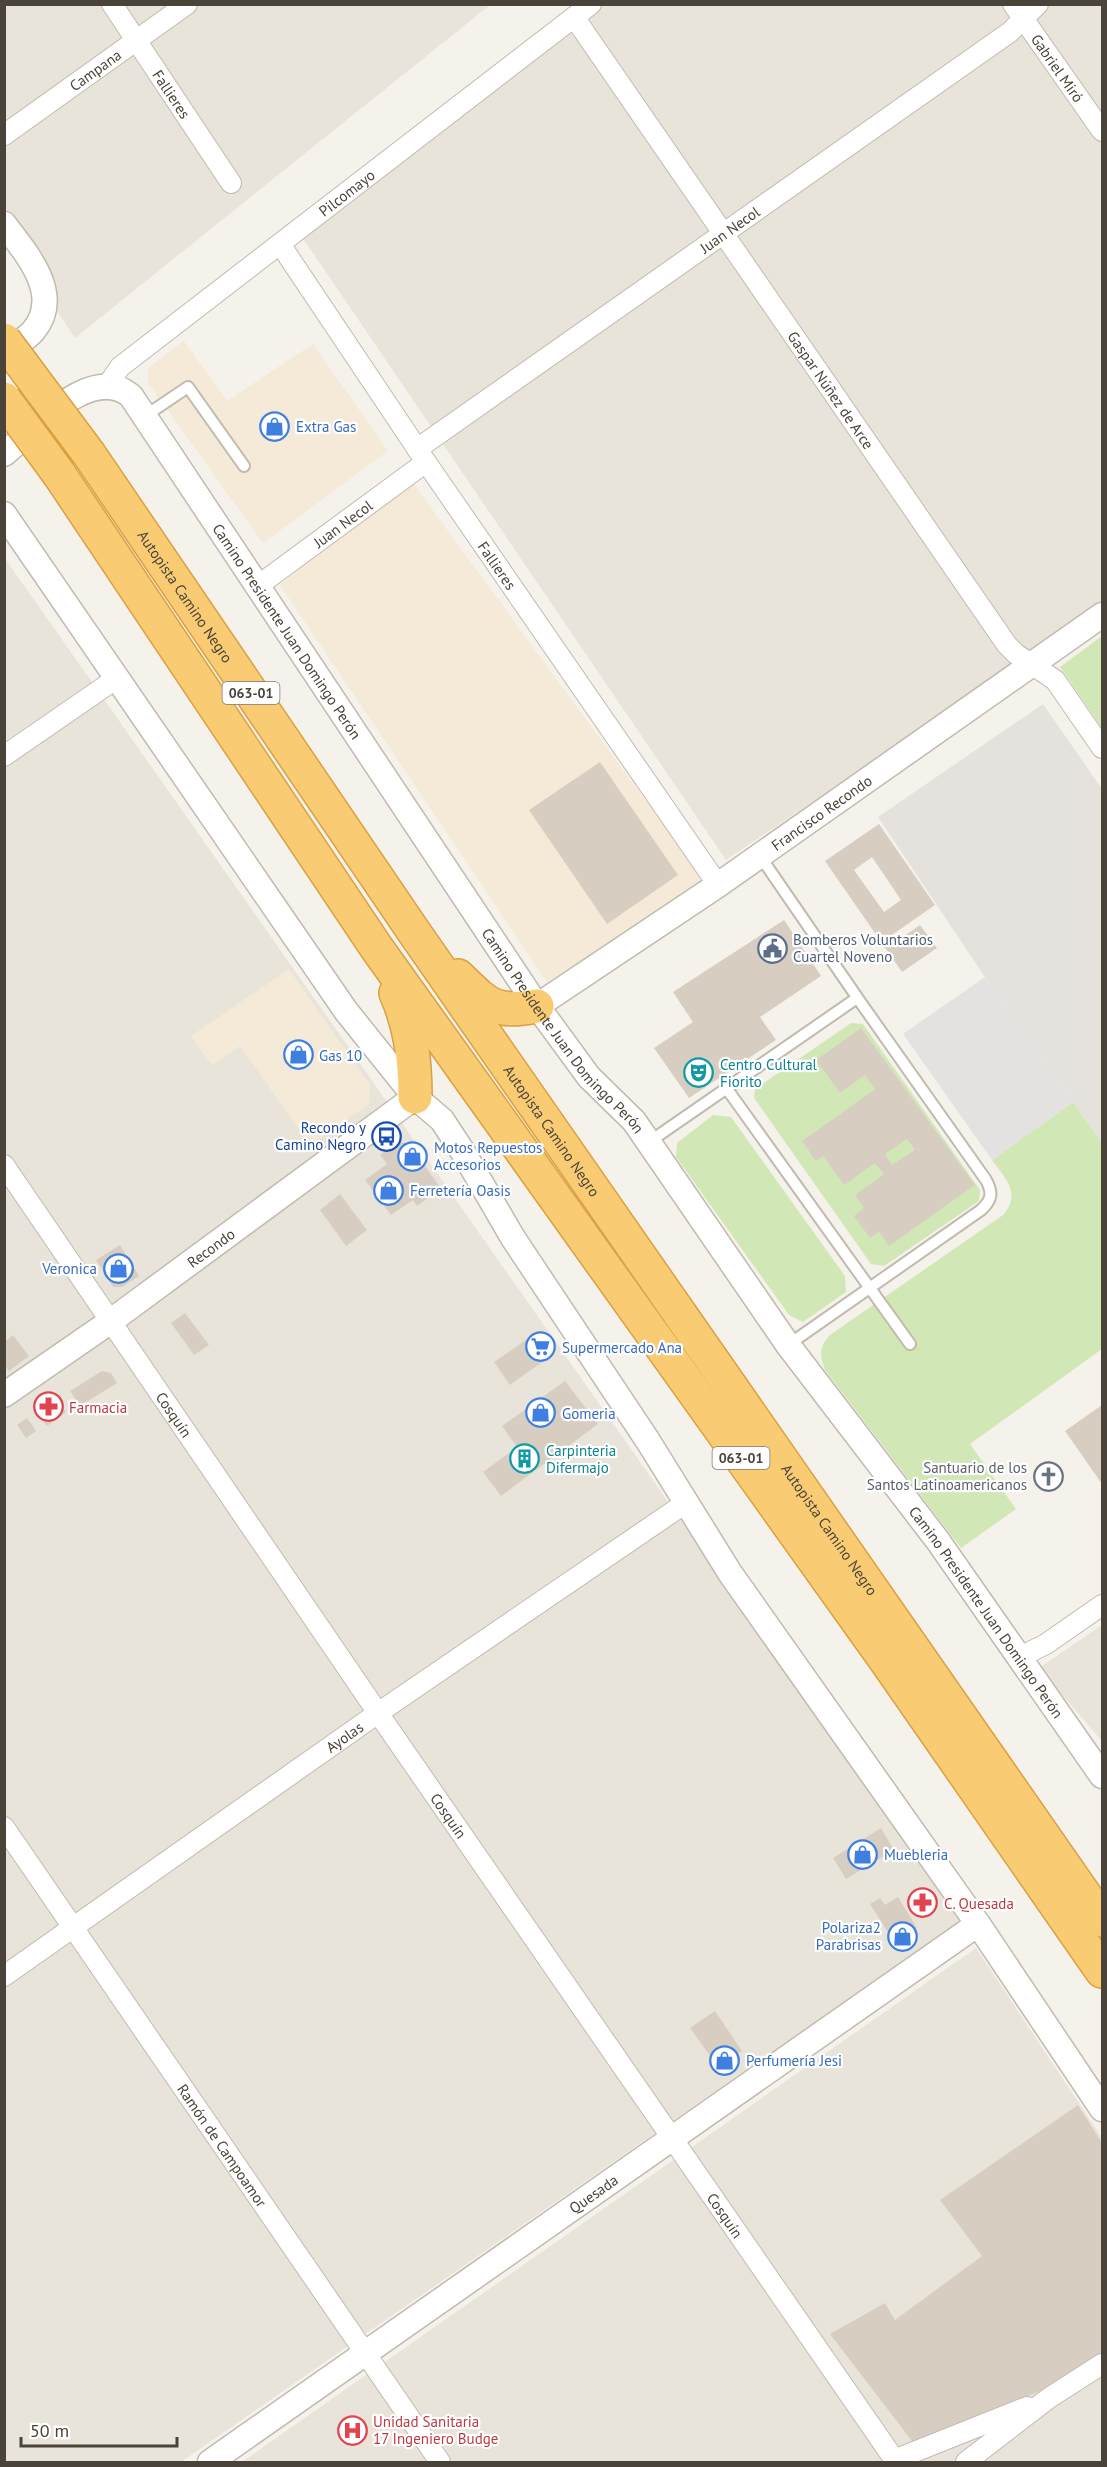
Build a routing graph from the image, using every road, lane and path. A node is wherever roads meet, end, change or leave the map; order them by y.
1 (112, 4) edge
2 (187, 4) edge
3 (591, 4) edge
4 (1038, 4) edge
5 (1018, 11) edge
6 (574, 17) junction
7 (137, 41) junction
8 (1102, 131) edge
9 (4, 135) edge
10 (231, 183) dead end
11 (4, 224) edge
12 (724, 233) junction
13 (280, 244) junction
14 (4, 340) edge
15 (4, 353) edge
16 (107, 386) junction
17 (4, 399) edge
18 (144, 417) junction
19 (4, 454) edge
20 (422, 455) junction
21 (244, 466) dead end
22 (4, 514) edge
23 (259, 585) junction
24 (1102, 615) edge
25 (1033, 664) junction
26 (117, 678) junction
27 (1102, 748) edge
28 (4, 756) edge
29 (760, 856) junction
30 (718, 885) junction
31 (414, 932) junction
32 (376, 947) junction
33 (857, 998) junction
34 (537, 1006) junction
35 (727, 1089) junction
36 (415, 1097) junction
37 (649, 1142) junction
38 (4, 1165) edge
39 (870, 1288) junction
40 (111, 1320) junction
41 (910, 1344) dead end
42 (788, 1346) junction
43 (4, 1395) edge
44 (687, 1502) junction
45 (1102, 1605) edge
46 (1020, 1657) junction
47 (378, 1713) junction
48 (1102, 1776) edge
49 (4, 1827) edge
50 (1102, 1920) edge
51 (978, 1924) junction
52 (73, 1928) junction
53 (1102, 1971) edge
54 (4, 1976) edge
55 (1102, 2109) edge
56 (670, 2139) junction
57 (365, 2355) junction
58 (1102, 2364) edge
59 (1049, 2398) junction
60 (895, 2461) edge
61 (210, 2463) edge
62 (440, 2463) edge
63 (966, 2463) edge

1 - 7 street, Fallieres
2 - 7 street, Campana
3 - 6 street, Pilcomayo
4 - 5 street, Juan Necol
5 - 8 street, Gabriel Miró
5 - 12 street, Juan Necol
6 - 12 street, Gaspar Núñez de Arce
6 - 13 street, Pilcomayo
7 - 9 street, Campana
7 - 10 street, Fallieres
11 - 15 street
12 - 20 street, Juan Necol
12 - 25 street, Gaspar Núñez de Arce
13 - 16 street, Pilcomayo
13 - 20 street, Fallieres
14 - 31 highway, Autopista Camino Negro / 063-01, bridge
16 - 18 street, Camino Presidente Juan Domingo Perón
16 - 19 street
17 - 32 highway, Autopista Camino Negro / 063-01, bridge
18 - 21 lane
18 - 23 street, Camino Presidente Juan Domingo Perón
20 - 23 street, Juan Necol
20 - 30 street, Fallieres
22 - 26 street
23 - 34 street, Camino Presidente Juan Domingo Perón
24 - 25 street, Francisco Recondo
25 - 27 street, Gaspar Núñez de Arce
25 - 29 street, Francisco Recondo
26 - 28 street
26 - 36 street
29 - 30 street, Francisco Recondo
29 - 33 lane
30 - 34 street, Francisco Recondo
31 - 34 highway
31 - 50 highway, Autopista Camino Negro / 063-01
32 - 36 highway
32 - 53 highway, Autopista Camino Negro / 063-01
33 - 35 lane
33 - 39 lane
34 - 37 street, Camino Presidente Juan Domingo Perón
35 - 37 lane
35 - 39 lane
36 - 40 street, Recondo
36 - 44 street
37 - 42 street, Camino Presidente Juan Domingo Perón
38 - 40 street, Cosquín
39 - 41 lane
39 - 42 lane
40 - 43 street, Recondo
40 - 47 street, Cosquín
42 - 46 street, Camino Presidente Juan Domingo Perón
44 - 47 street, Ayolas
44 - 51 street
45 - 46 street
46 - 48 street, Camino Presidente Juan Domingo Perón
47 - 52 street, Ayolas
47 - 56 street, Cosquín
49 - 52 street, Ramón de Campoamor
51 - 55 street
51 - 56 street, Quesada
52 - 54 street, Ayolas
52 - 57 street, Ramón de Campoamor
56 - 57 street, Quesada
56 - 60 street, Cosquín
57 - 61 street, Quesada
57 - 62 street, Ramón de Campoamor
58 - 59 street
59 - 60 street
59 - 63 street

